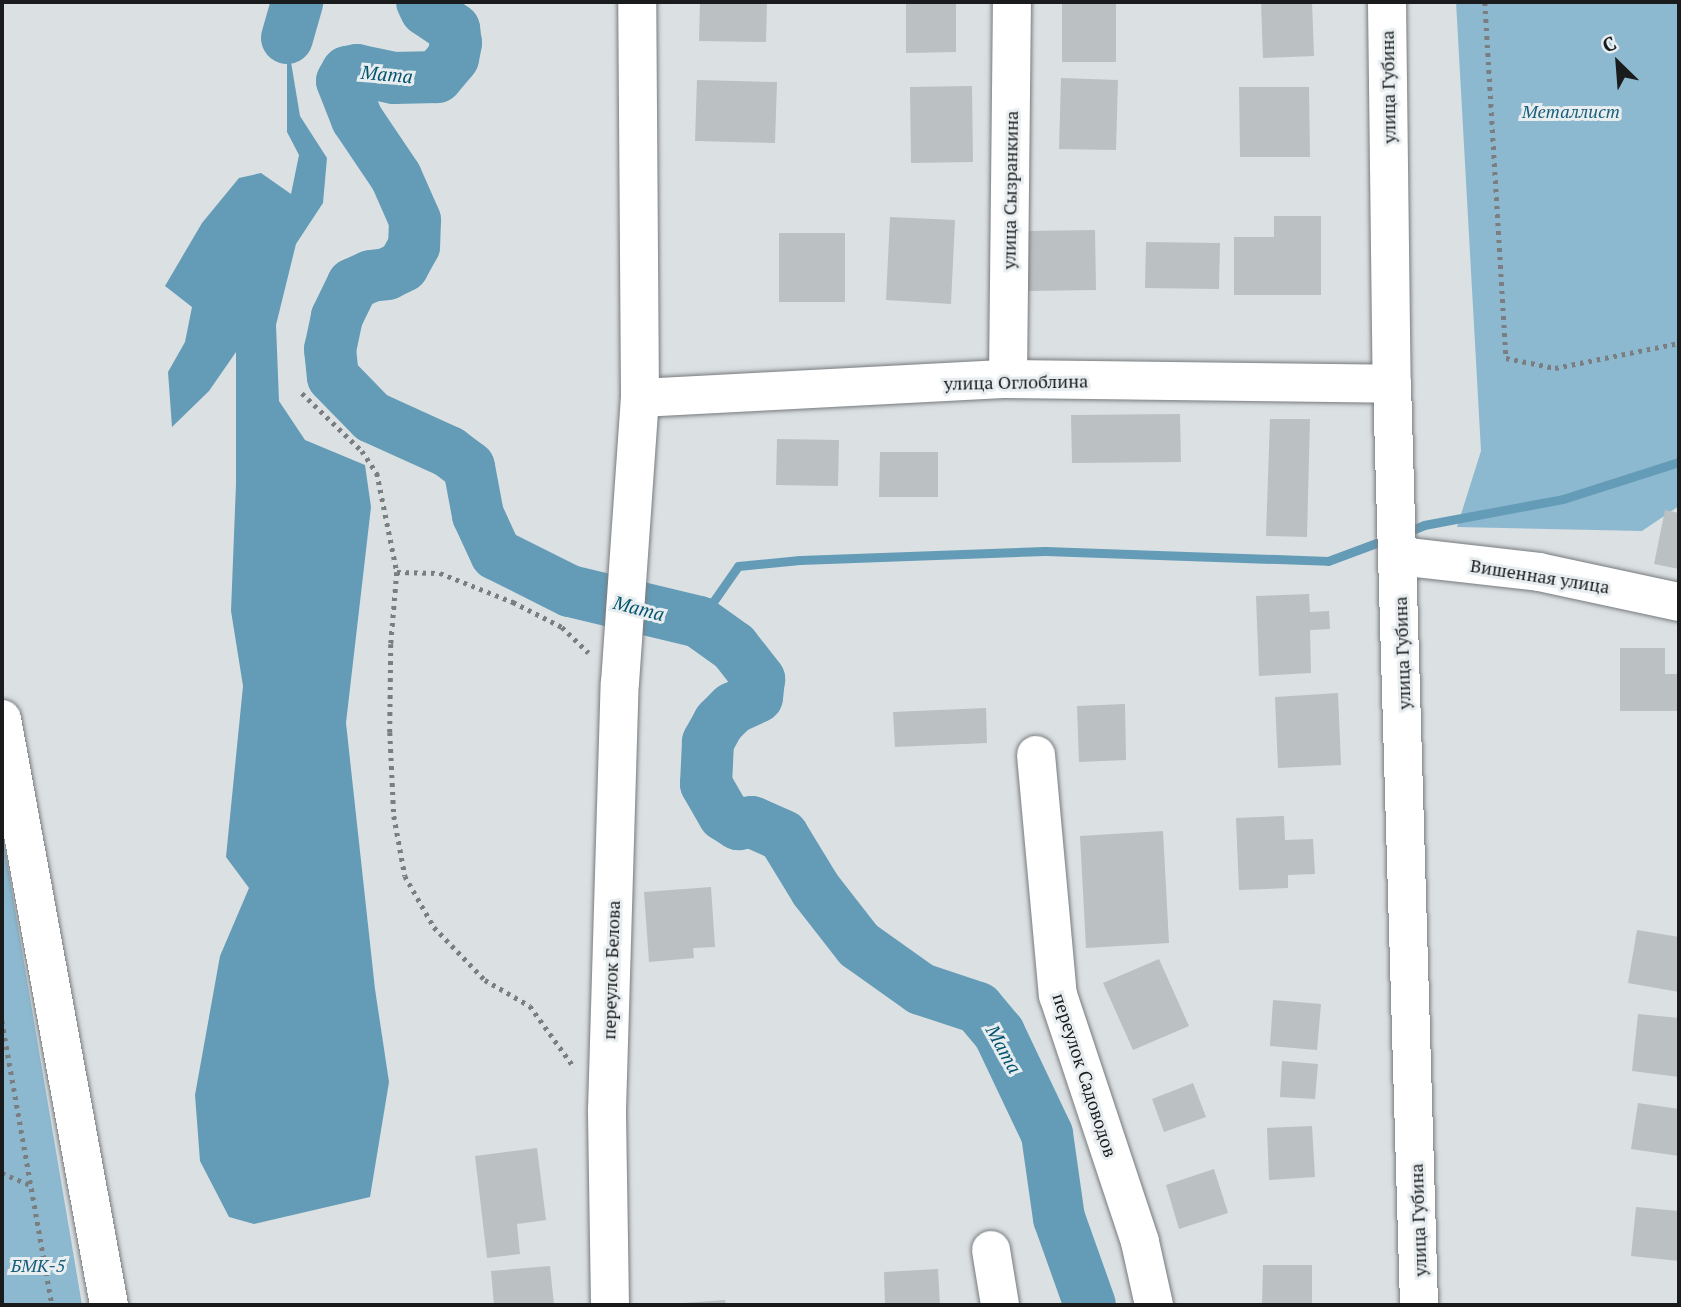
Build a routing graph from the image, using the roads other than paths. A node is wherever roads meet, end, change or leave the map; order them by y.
1 (638, 2) edge
2 (1012, 2) edge
3 (1387, 2) edge
4 (1008, 379) junction
5 (1392, 384) junction
6 (640, 398) junction
7 (1399, 556) junction
8 (1679, 601) edge
9 (2, 719) edge
10 (1036, 755) dead end
11 (991, 1250) dead end
12 (108, 1305) edge
13 (610, 1305) edge
14 (1000, 1305) edge
15 (1154, 1305) edge
16 (1419, 1305) edge

1 - 6 street
2 - 4 street, улица Сызранкина
3 - 5 street, улица Губина
4 - 5 street, улица Оглоблина
4 - 6 street, улица Оглоблина
5 - 7 street, улица Губина
6 - 13 street, переулок Белова
7 - 8 street, Вишенная улица
7 - 16 street, улица Губина
9 - 12 street
10 - 15 street, переулок Садоводов
11 - 14 street

